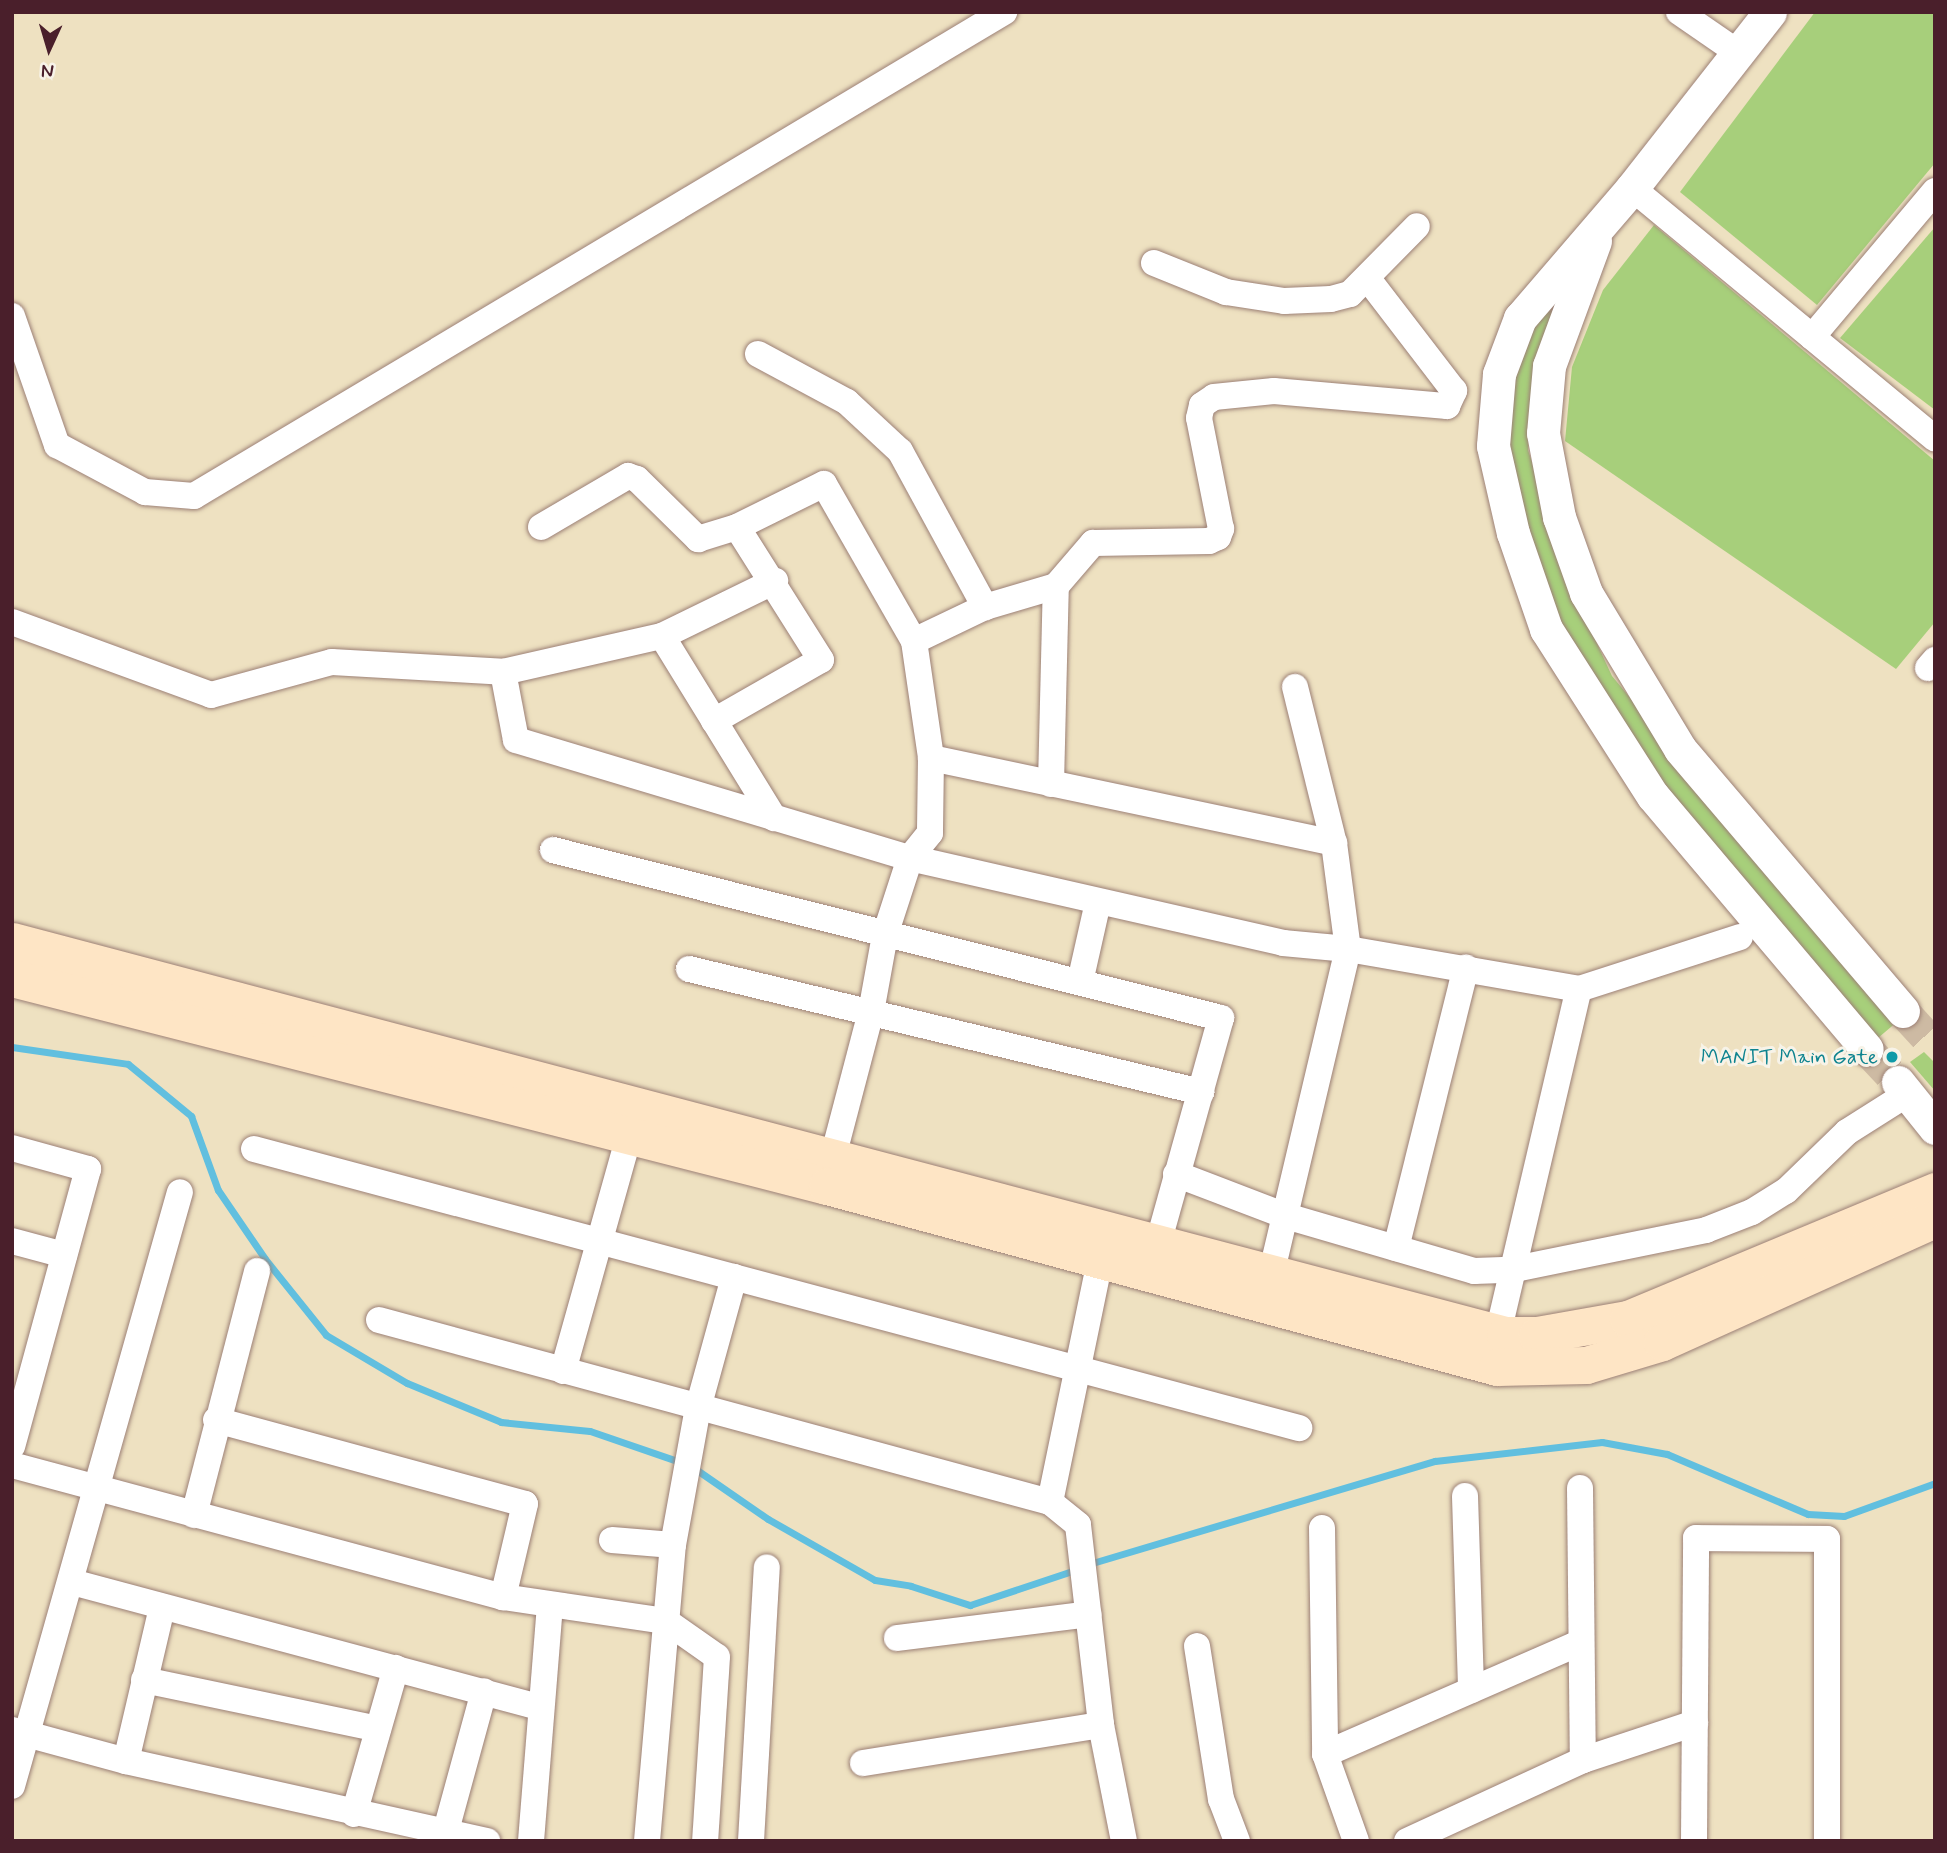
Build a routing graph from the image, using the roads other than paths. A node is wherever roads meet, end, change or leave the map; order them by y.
1 (1004, 12) edge
2 (1679, 12) edge
3 (1770, 12) edge
4 (1737, 52) junction
5 (1632, 188) junction
6 (1935, 191) edge
7 (1417, 226) dead end
8 (1601, 226) junction
9 (1154, 263) dead end
10 (1368, 279) junction
11 (12, 316) edge
12 (1812, 337) junction
13 (758, 354) dead end
14 (1935, 439) edge
15 (541, 527) dead end
16 (737, 527) junction
17 (775, 581) junction
18 (1056, 586) junction
19 (985, 607) junction
20 (12, 622) edge
21 (662, 636) junction
22 (914, 641) junction
23 (503, 672) junction
24 (1295, 687) dead end
25 (715, 721) junction
26 (931, 758) junction
27 (1051, 784) junction
28 (774, 818) junction
29 (1334, 843) junction
30 (553, 850) dead end
31 (909, 858) junction
32 (1098, 902) junction
33 (885, 935) junction
34 (1741, 937) dead end
35 (12, 941) edge
36 (1348, 949) junction
37 (1466, 968) junction
38 (689, 969) dead end
39 (12, 978) edge
40 (1080, 982) junction
41 (1579, 989) junction
42 (1903, 1011) tunnel mouth
43 (871, 1012) junction
44 (1867, 1049) tunnel mouth
45 (1903, 1088) joint
46 (1201, 1092) junction
47 (1935, 1128) edge
48 (629, 1136) junction
49 (12, 1148) edge
50 (254, 1149) dead end
51 (833, 1157) junction
52 (1176, 1174) junction
53 (1935, 1191) edge
54 (180, 1192) dead end
55 (1286, 1216) junction
56 (1935, 1219) edge
57 (12, 1241) edge
58 (602, 1242) junction
59 (1158, 1244) junction
60 (1396, 1248) junction
61 (64, 1255) junction
62 (1100, 1260) junction
63 (1510, 1270) junction
64 (257, 1271) dead end
65 (1272, 1274) junction
66 (734, 1277) junction
67 (379, 1320) dead end
68 (1498, 1333) junction
69 (22, 1368) edge
70 (1074, 1368) junction
71 (563, 1371) junction
72 (698, 1408) junction
73 (216, 1420) junction
74 (1299, 1428) dead end
75 (12, 1446) edge
76 (12, 1465) edge
77 (1580, 1488) dead end
78 (97, 1490) junction
79 (1465, 1496) dead end
80 (1049, 1502) junction
81 (194, 1516) junction
82 (1322, 1528) dead end
83 (612, 1540) dead end
84 (673, 1545) junction
85 (767, 1567) dead end
86 (72, 1582) junction
87 (503, 1597) junction
88 (550, 1606) junction
89 (162, 1607) junction
90 (1088, 1610) junction
91 (666, 1621) junction
92 (897, 1638) dead end
93 (1581, 1642) junction
94 (1197, 1646) dead end
95 (396, 1668) junction
96 (145, 1680) junction
97 (1471, 1690) junction
98 (484, 1691) junction
99 (539, 1707) junction
100 (1695, 1723) junction
101 (1101, 1726) junction
102 (378, 1729) junction
103 (20, 1732) edge
104 (1325, 1754) junction
105 (125, 1760) junction
106 (1583, 1760) junction
107 (863, 1763) dead end
108 (12, 1786) edge
109 (354, 1814) junction
110 (445, 1835) junction
111 (486, 1841) edge
112 (531, 1841) edge
113 (647, 1841) edge
114 (705, 1841) edge
115 (751, 1841) edge
116 (1124, 1841) edge
117 (1237, 1841) edge
118 (1356, 1841) edge
119 (1407, 1841) edge
120 (1694, 1841) edge
121 (1827, 1841) edge

1 - 11 street
2 - 4 street
3 - 4 street
4 - 5 street
5 - 8 street
5 - 12 street
6 - 12 street
7 - 10 street
8 - 42 street
8 - 44 street
9 - 10 street
10 - 18 street
12 - 14 street
13 - 19 street
15 - 16 street
16 - 17 street
16 - 22 street
17 - 21 street
17 - 25 street
18 - 19 street
18 - 27 street
19 - 22 street
20 - 23 street
21 - 23 street
21 - 25 street
22 - 26 street
23 - 28 street
24 - 29 street
25 - 28 street
26 - 27 street
26 - 31 street
27 - 29 street
28 - 31 street
29 - 36 street
30 - 33 street
31 - 32 street
31 - 33 street
32 - 36 street
32 - 40 street
33 - 40 street
33 - 43 street
34 - 41 street
35 - 51 main road
36 - 37 street
36 - 55 street
37 - 41 street
37 - 60 street
38 - 43 street
39 - 48 main road
40 - 46 street
41 - 63 street
43 - 46 street
43 - 51 street
45 - 47 street
45 - 63 street
46 - 52 street
48 - 58 street
48 - 62 main road
49 - 61 street
50 - 58 street
51 - 59 main road
52 - 55 street
52 - 59 street
53 - 68 main road
54 - 78 street
55 - 60 street
55 - 65 street
56 - 62 main road
57 - 61 street
58 - 66 street
58 - 71 street
59 - 65 main road
60 - 63 street
61 - 69 street
62 - 70 street
63 - 68 street
64 - 73 street
65 - 68 main road
66 - 70 street
66 - 72 street
67 - 71 street
69 - 75 street
70 - 74 street
70 - 80 street
71 - 72 street
72 - 80 street
72 - 84 street
73 - 81 street
73 - 87 street
76 - 78 street
77 - 93 street
78 - 81 street
78 - 86 street
79 - 97 street
80 - 90 street
81 - 87 street
82 - 104 street
83 - 84 street
84 - 91 street
85 - 115 street
86 - 89 street
86 - 103 street
87 - 88 street
88 - 91 street
88 - 99 street
89 - 95 street
89 - 96 street
90 - 92 street
90 - 101 street
91 - 113 street
91 - 114 street
93 - 97 street
93 - 106 street
94 - 117 street
95 - 98 street
95 - 102 street
96 - 102 street
96 - 105 street
97 - 104 street
98 - 99 street
98 - 110 street
99 - 112 street
100 - 106 street
100 - 120 street
100 - 121 street
101 - 107 street
101 - 116 street
102 - 109 street
103 - 105 street
103 - 108 street
104 - 118 street
105 - 109 street
106 - 119 street
109 - 110 street
110 - 111 street

